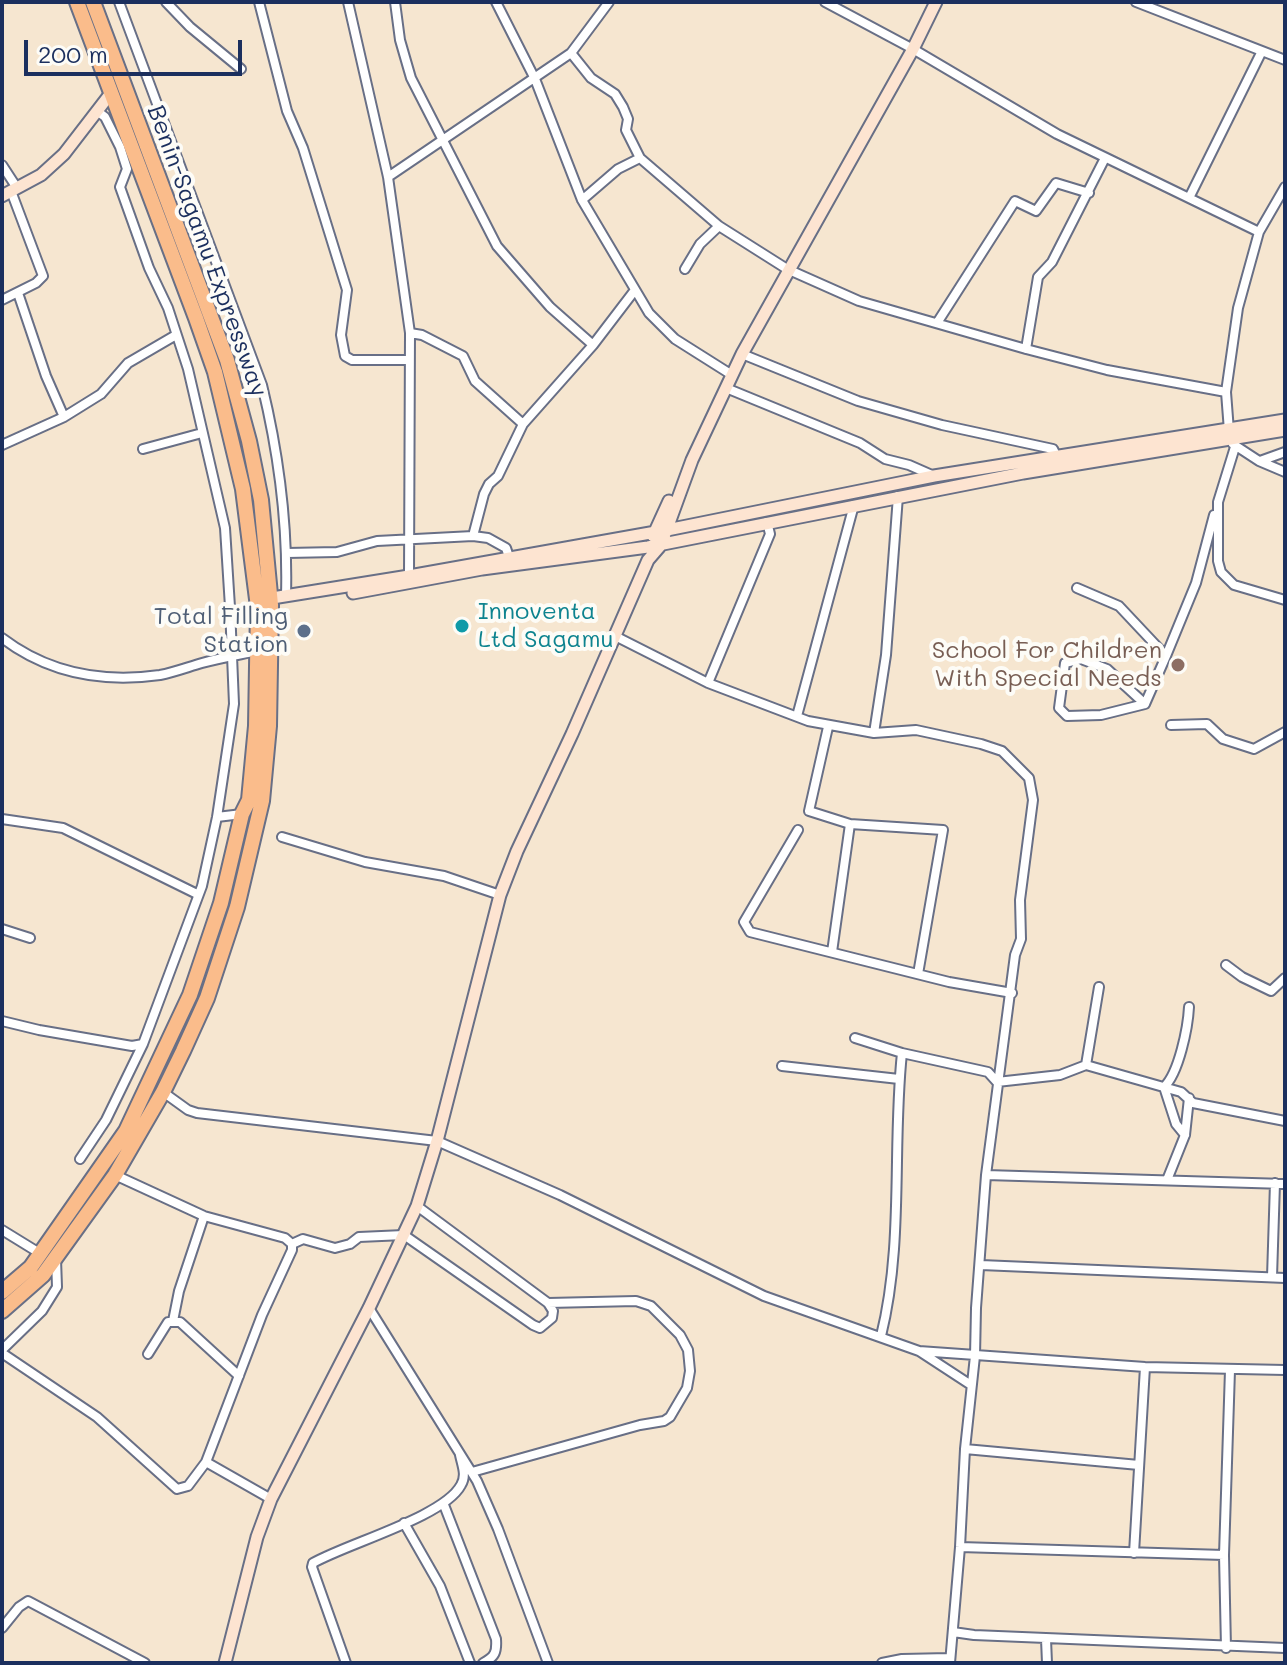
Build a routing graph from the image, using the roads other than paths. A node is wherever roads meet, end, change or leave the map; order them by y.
1 (119, 2) edge
2 (166, 2) edge
3 (259, 2) edge
4 (348, 2) edge
5 (395, 2) edge
6 (496, 2) edge
7 (609, 2) edge
8 (825, 2) edge
9 (936, 2) edge
10 (1136, 2) edge
11 (1147, 4) edge
12 (84, 8) edge
13 (913, 49) junction
14 (571, 53) junction
15 (1261, 53) junction
16 (1285, 60) edge
17 (241, 69) dead end
18 (535, 79) junction
19 (111, 93) junction
20 (97, 111) junction
21 (443, 138) junction
22 (640, 158) junction
23 (1105, 158) junction
24 (2, 165) edge
25 (388, 177) junction
26 (1285, 187) edge
27 (10, 192) edge
28 (1089, 193) junction
29 (1189, 198) junction
30 (582, 200) junction
31 (719, 226) junction
32 (1259, 232) junction
33 (685, 269) dead end
34 (787, 269) junction
35 (635, 290) junction
36 (18, 293) junction
37 (2, 300) edge
38 (937, 323) junction
39 (410, 333) junction
40 (176, 335) junction
41 (593, 345) junction
42 (1026, 349) junction
43 (742, 354) junction
44 (409, 360) junction
45 (732, 375) junction
46 (726, 388) junction
47 (1226, 392) junction
48 (64, 417) junction
49 (1285, 420) edge
50 (523, 424) junction
51 (1285, 430) edge
52 (202, 433) junction
53 (1232, 439) junction
54 (2, 445) edge
55 (143, 449) dead end
56 (1285, 452) edge
57 (1057, 457) junction
58 (1259, 461) junction
59 (1285, 472) edge
60 (934, 476) junction
61 (898, 496) junction
62 (1218, 502) junction
63 (854, 505) junction
64 (669, 510) junction
65 (767, 522) junction
66 (693, 525) junction
67 (667, 530) junction
68 (654, 533) junction
69 (637, 535) junction
70 (473, 536) junction
71 (408, 542) junction
72 (661, 545) junction
73 (648, 547) junction
74 (287, 553) junction
75 (509, 557) junction
76 (648, 560) junction
77 (409, 576) junction
78 (1077, 588) dead end
79 (1285, 600) edge
80 (268, 601) junction
81 (615, 636) junction
82 (2, 638) edge
83 (257, 651) junction
84 (231, 656) junction
85 (1166, 656) junction
86 (708, 683) junction
87 (1145, 704) junction
88 (797, 716) junction
89 (1171, 725) dead end
90 (828, 727) junction
91 (1285, 732) edge
92 (874, 733) junction
93 (242, 814) junction
94 (217, 817) junction
95 (2, 819) edge
96 (850, 824) junction
97 (798, 830) dead end
98 (282, 837) dead end
99 (197, 894) junction
100 (500, 895) junction
101 (2, 929) edge
102 (30, 938) dead end
103 (832, 952) junction
104 (1226, 965) dead end
105 (918, 974) junction
106 (1285, 978) edge
107 (1099, 987) dead end
108 (1012, 993) junction
109 (1189, 1007) dead end
110 (2, 1021) edge
111 (855, 1038) dead end
112 (143, 1044) junction
113 (902, 1053) junction
114 (1086, 1065) junction
115 (782, 1066) dead end
116 (899, 1079) junction
117 (997, 1082) junction
118 (1164, 1087) junction
119 (163, 1092) junction
120 (1189, 1098) junction
121 (1285, 1121) edge
122 (1185, 1135) junction
123 (437, 1141) junction
124 (80, 1159) dead end
125 (115, 1175) junction
126 (986, 1175) junction
127 (1167, 1180) junction
128 (1280, 1184) edge
129 (417, 1206) junction
130 (204, 1216) junction
131 (2, 1230) edge
132 (404, 1235) junction
133 (292, 1244) junction
134 (41, 1254) junction
135 (56, 1258) junction
136 (981, 1265) junction
137 (1272, 1277) junction
138 (1285, 1278) edge
139 (2, 1292) edge
140 (548, 1303) junction
141 (369, 1308) junction
142 (2, 1311) edge
143 (173, 1321) junction
144 (881, 1336) junction
145 (919, 1351) junction
146 (2, 1352) edge
147 (148, 1354) dead end
148 (975, 1356) junction
149 (1145, 1367) junction
150 (1230, 1370) junction
151 (1285, 1370) edge
152 (239, 1376) junction
153 (971, 1385) junction
154 (457, 1447) junction
155 (965, 1449) junction
156 (206, 1462) junction
157 (1139, 1465) junction
158 (472, 1472) junction
159 (271, 1499) junction
160 (444, 1505) junction
161 (404, 1523) junction
162 (960, 1547) junction
163 (1134, 1553) junction
164 (1224, 1555) junction
165 (2, 1628) edge
166 (953, 1632) junction
167 (1046, 1639) junction
168 (1226, 1648) junction
169 (1285, 1648) edge
170 (126, 1660) edge
171 (950, 1660) edge
172 (145, 1663) edge
173 (225, 1663) edge
174 (346, 1663) edge
175 (470, 1663) edge
176 (483, 1663) edge
177 (548, 1663) edge
178 (882, 1663) edge
179 (1047, 1663) edge

1 - 74 street
2 - 17 street
3 - 44 street
4 - 25 street
5 - 21 street
6 - 18 street
7 - 14 street
8 - 13 street
9 - 13 main road
10 - 11 street
11 - 15 street
12 - 19 highway, Benin-Sagamu Expressway
12 - 80 highway, Benin-Sagamu Expressway
13 - 23 street
13 - 34 main road
14 - 18 street
14 - 22 street
15 - 16 street
15 - 29 street
18 - 21 street
18 - 30 street
19 - 20 main road
19 - 80 highway, Benin-Sagamu Expressway
20 - 27 main road
20 - 40 street
21 - 25 street
21 - 41 street
22 - 30 street
22 - 31 street
23 - 28 street
23 - 29 street
24 - 27 street
25 - 39 street
26 - 32 street
27 - 36 street
28 - 38 street
28 - 42 street
29 - 32 street
30 - 35 street
31 - 33 street
31 - 34 street
32 - 47 street
34 - 38 street
34 - 43 main road
35 - 41 street
35 - 45 street
36 - 37 street
36 - 48 street
38 - 42 street
39 - 44 street
39 - 50 street
40 - 48 street
40 - 52 street
41 - 50 street
42 - 47 street
43 - 45 main road
43 - 57 street
44 - 71 street
45 - 46 main road
46 - 60 street
46 - 64 main road
47 - 53 street
48 - 54 street
49 - 53 main road
50 - 70 street
51 - 53 main road
52 - 55 street
52 - 84 street
53 - 57 main road
53 - 58 street
53 - 61 main road
53 - 62 street
56 - 58 street
57 - 60 main road
58 - 59 street
60 - 66 main road
61 - 63 main road
61 - 92 street
62 - 79 street
62 - 85 street
63 - 65 main road
63 - 88 street
64 - 66 main road
64 - 67 main road
64 - 68 main road
64 - 69 main road
65 - 72 main road
65 - 86 street
66 - 67 main road
67 - 68 main road
67 - 72 main road
68 - 69 main road
68 - 73 main road
69 - 75 main road
70 - 71 street
70 - 75 street
71 - 74 street
71 - 77 street
72 - 73 main road
72 - 76 main road
73 - 76 main road
73 - 80 main road
74 - 80 street
75 - 77 main road
76 - 81 main road
77 - 80 main road
78 - 85 street
80 - 83 highway, Benin-Sagamu Expressway
80 - 119 highway, Benin-Sagamu Expressway
81 - 86 street
81 - 100 main road
82 - 84 street
83 - 84 street
83 - 93 highway, Benin-Sagamu Expressway
84 - 94 street
85 - 87 street
86 - 88 street
87 - 87 street
88 - 90 street
89 - 91 street
90 - 92 street
90 - 96 street
92 - 108 street
93 - 94 street
93 - 134 highway, Benin-Sagamu Expressway
94 - 99 street
95 - 99 street
96 - 103 street
96 - 105 street
97 - 103 street
98 - 100 street
99 - 112 street
100 - 123 main road
101 - 102 street
103 - 105 street
104 - 106 street
105 - 108 street
107 - 114 street
108 - 117 street
109 - 118 street
110 - 112 street
111 - 113 street
112 - 124 street
113 - 116 street
113 - 117 street
114 - 117 street
114 - 118 street
115 - 116 street
116 - 144 street
117 - 126 street
118 - 120 street
118 - 122 street
119 - 123 street
119 - 125 highway, Benin-Sagamu Expressway
120 - 121 street
120 - 122 street
122 - 127 street
123 - 129 main road
123 - 144 street
125 - 130 street
125 - 135 highway, Benin-Sagamu Expressway
126 - 127 street
126 - 136 street
127 - 128 street
128 - 137 street
129 - 132 main road
129 - 140 street
130 - 133 street
130 - 143 street
131 - 134 street
132 - 133 street
132 - 140 street
132 - 141 main road
133 - 152 street
134 - 139 highway, Benin-Sagamu Expressway
135 - 142 highway, Benin-Sagamu Expressway
135 - 146 street
136 - 137 street
136 - 148 street
137 - 138 street
140 - 158 street
141 - 154 street
141 - 159 main road
143 - 147 street
143 - 152 street
144 - 145 street
145 - 148 street
145 - 153 street
146 - 156 street
148 - 149 street
148 - 153 street
149 - 150 street
149 - 157 street
150 - 151 street
150 - 164 street
152 - 156 street
153 - 155 street
154 - 158 street
154 - 160 street
155 - 157 street
155 - 162 street
156 - 159 street
157 - 163 street
158 - 177 street
159 - 173 main road
160 - 161 street
160 - 176 street
161 - 174 street
161 - 175 street
162 - 163 street
162 - 166 street
163 - 164 street
164 - 168 street
165 - 170 street
166 - 167 street
166 - 171 street
167 - 168 street
167 - 179 street
168 - 169 street
170 - 172 street
171 - 178 street

